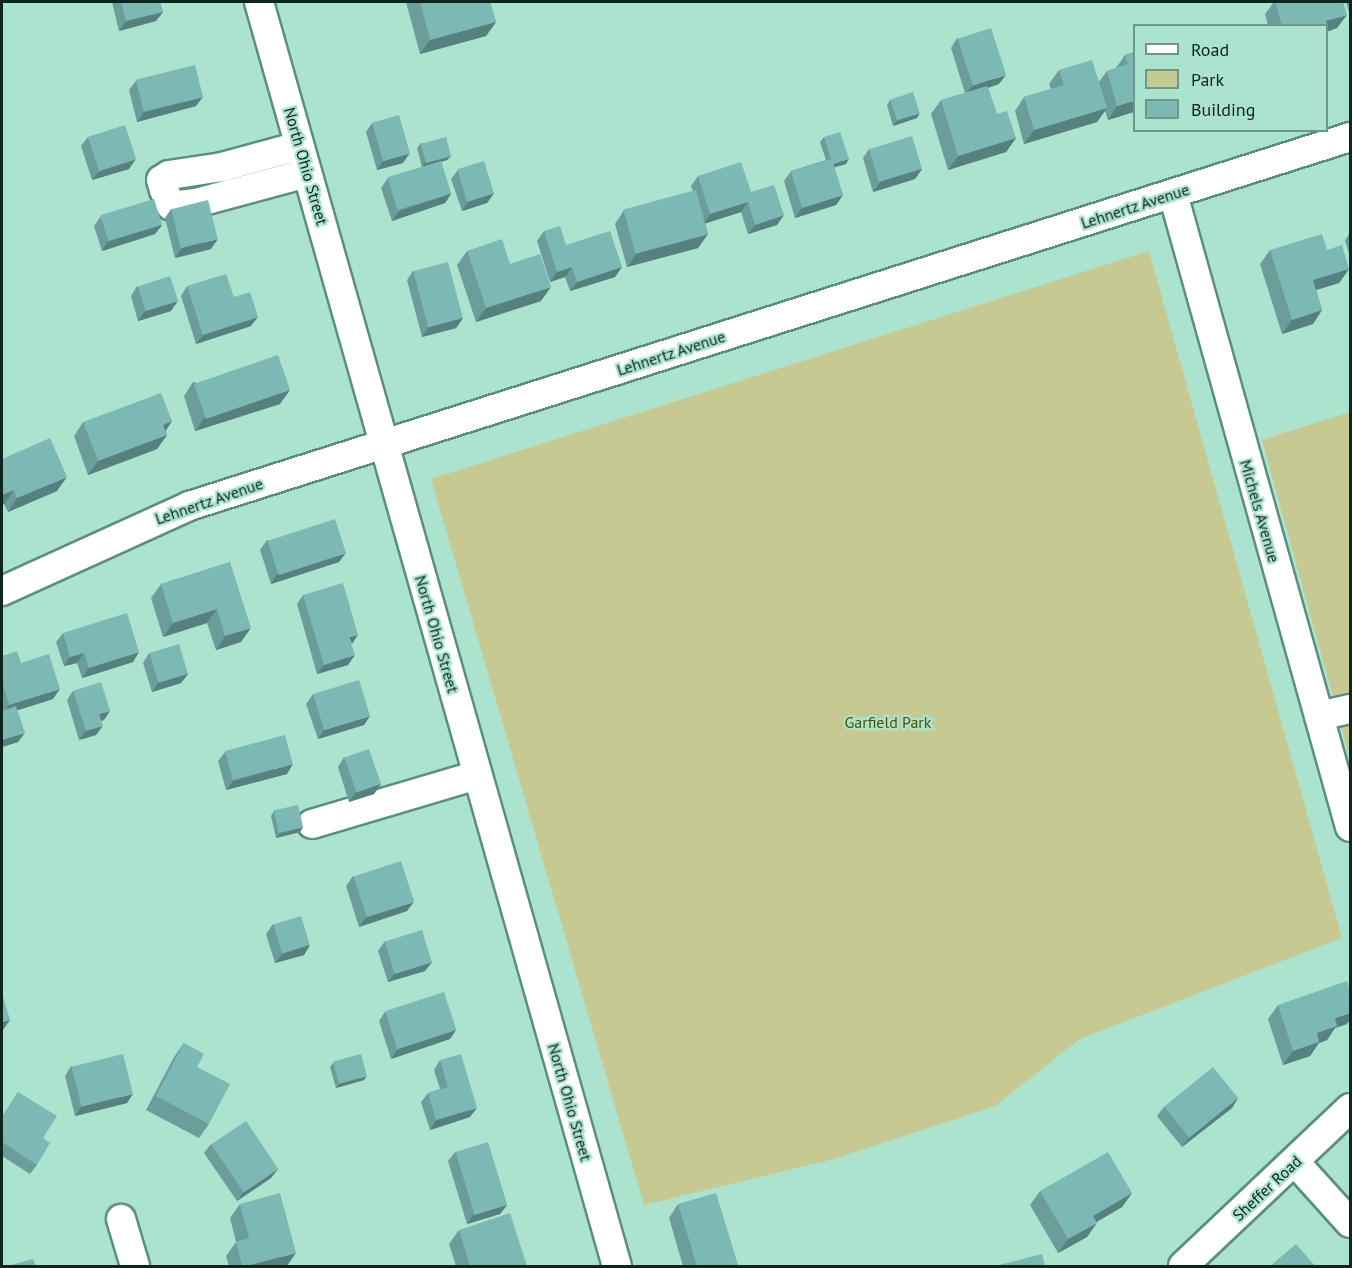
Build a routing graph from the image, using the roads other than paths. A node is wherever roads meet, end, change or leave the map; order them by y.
1 (259, 2) edge
2 (1350, 137) edge
3 (299, 146) junction
4 (307, 173) junction
5 (1173, 194) junction
6 (385, 445) junction
7 (2, 591) edge
8 (1350, 709) edge
9 (1319, 716) junction
10 (477, 774) junction
11 (312, 824) dead end
12 (1350, 827) edge
13 (1350, 1108) edge
14 (1295, 1162) junction
15 (121, 1219) dead end
16 (1350, 1223) edge
17 (135, 1266) edge
18 (617, 1266) edge
19 (1183, 1266) edge

1 - 3 street, North Ohio Street
2 - 5 street, Lehnertz Avenue
3 - 4 street, North Ohio Street
3 - 4 street
4 - 6 street, North Ohio Street
5 - 6 street, Lehnertz Avenue
5 - 9 street, Michels Avenue
6 - 7 street, Lehnertz Avenue
6 - 10 street, North Ohio Street
8 - 9 street
9 - 12 street, Michels Avenue
10 - 11 street
10 - 18 street, North Ohio Street
13 - 14 street, Sheffer Road
14 - 16 street
14 - 19 street, Sheffer Road
15 - 17 street

